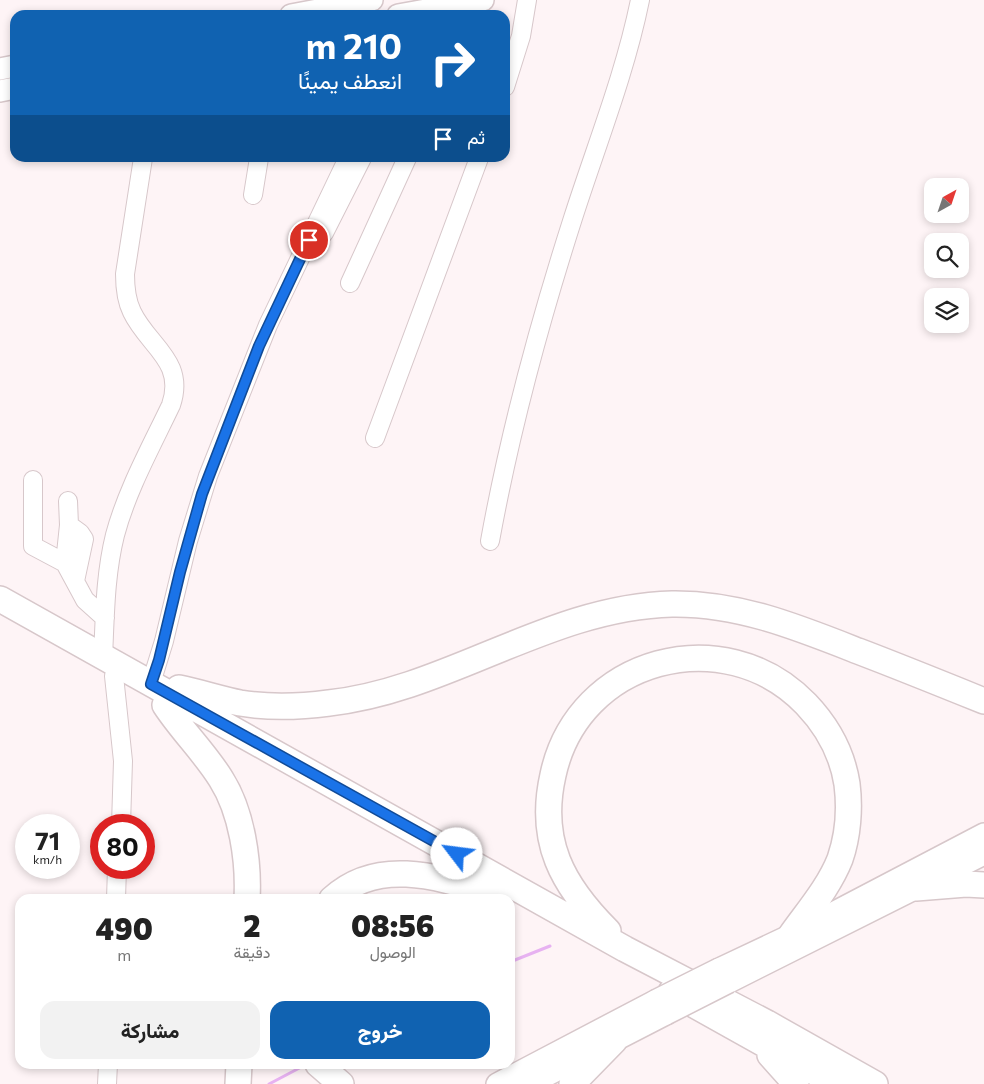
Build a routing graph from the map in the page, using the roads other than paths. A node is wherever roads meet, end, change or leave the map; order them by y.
1 (372, 0) edge
2 (483, 0) edge
3 (527, 0) edge
4 (640, 0) edge
5 (318, 10) edge
6 (440, 10) edge
7 (510, 71) edge
8 (142, 162) edge
9 (258, 162) edge
10 (346, 162) edge
11 (360, 162) edge
12 (405, 162) edge
13 (477, 162) edge
14 (253, 195) dead end
15 (350, 283) dead end
16 (288, 305) dead end
17 (375, 438) dead end
18 (33, 480) dead end
19 (68, 500) dead end
20 (69, 525) junction
21 (490, 541) dead end
22 (65, 563) junction
23 (75, 581) junction
24 (0, 599) edge
25 (0, 612) edge
26 (105, 618) junction
27 (109, 667) junction
28 (157, 691) junction
29 (984, 700) edge
30 (121, 814) edge
31 (984, 834) edge
32 (984, 854) edge
33 (117, 879) edge
34 (984, 885) edge
35 (916, 888) junction
36 (116, 894) edge
37 (247, 894) edge
38 (338, 894) edge
39 (488, 894) edge
40 (496, 894) edge
41 (515, 905) edge
42 (790, 935) junction
43 (625, 949) junction
44 (724, 976) junction
45 (661, 1008) junction
46 (757, 1040) junction
47 (614, 1041) junction
48 (108, 1069) edge
49 (107, 1084) edge
50 (496, 1084) edge
51 (530, 1084) edge
52 (572, 1084) edge
53 (796, 1084) edge
54 (836, 1084) edge
55 (875, 1084) edge

1 - 5 main road
2 - 6 main road
3 - 7 street
4 - 21 street
8 - 26 street
9 - 14 street
10 - 28 street
11 - 16 street
12 - 15 street
13 - 17 street
18 - 22 street
19 - 20 street
20 - 22 street
20 - 23 street
22 - 23 street
23 - 26 street
24 - 27 highway
25 - 27 highway
26 - 27 street
27 - 28 highway
27 - 30 street
28 - 29 highway
28 - 37 highway
28 - 40 highway
28 - 43 highway
31 - 42 main road
32 - 35 main road
33 - 36 street
34 - 35 highway
35 - 44 main road
38 - 39 highway
41 - 46 highway
42 - 43 highway
42 - 44 main road
43 - 55 highway
44 - 45 main road, bridge
45 - 47 main road
45 - 50 main road
46 - 53 highway
46 - 54 highway
47 - 51 main road
47 - 52 highway
48 - 49 street

